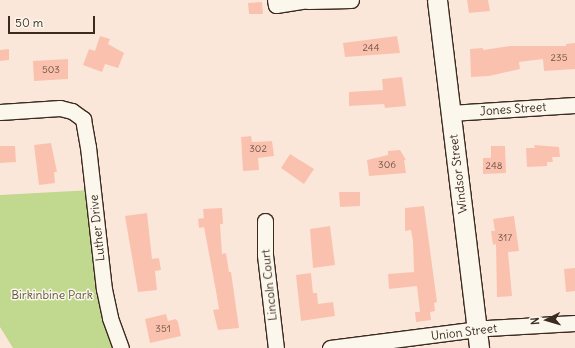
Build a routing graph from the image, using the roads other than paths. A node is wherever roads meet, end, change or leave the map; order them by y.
1 (275, 0) edge
2 (351, 0) edge
3 (436, 0) edge
4 (308, 1) edge
5 (575, 105) edge
6 (0, 112) edge
7 (450, 113) junction
8 (265, 221) dead end
9 (575, 323) edge
10 (478, 339) edge
11 (121, 348) edge
12 (276, 348) edge
13 (330, 348) edge

1 - 4 street
2 - 4 street
3 - 7 main road, Windsor Street
5 - 7 street, Jones Street
6 - 11 street, Luther Drive
7 - 10 main road, Windsor Street
8 - 12 street, Lincoln Court
9 - 10 street, Union Street
10 - 13 street, Union Street

